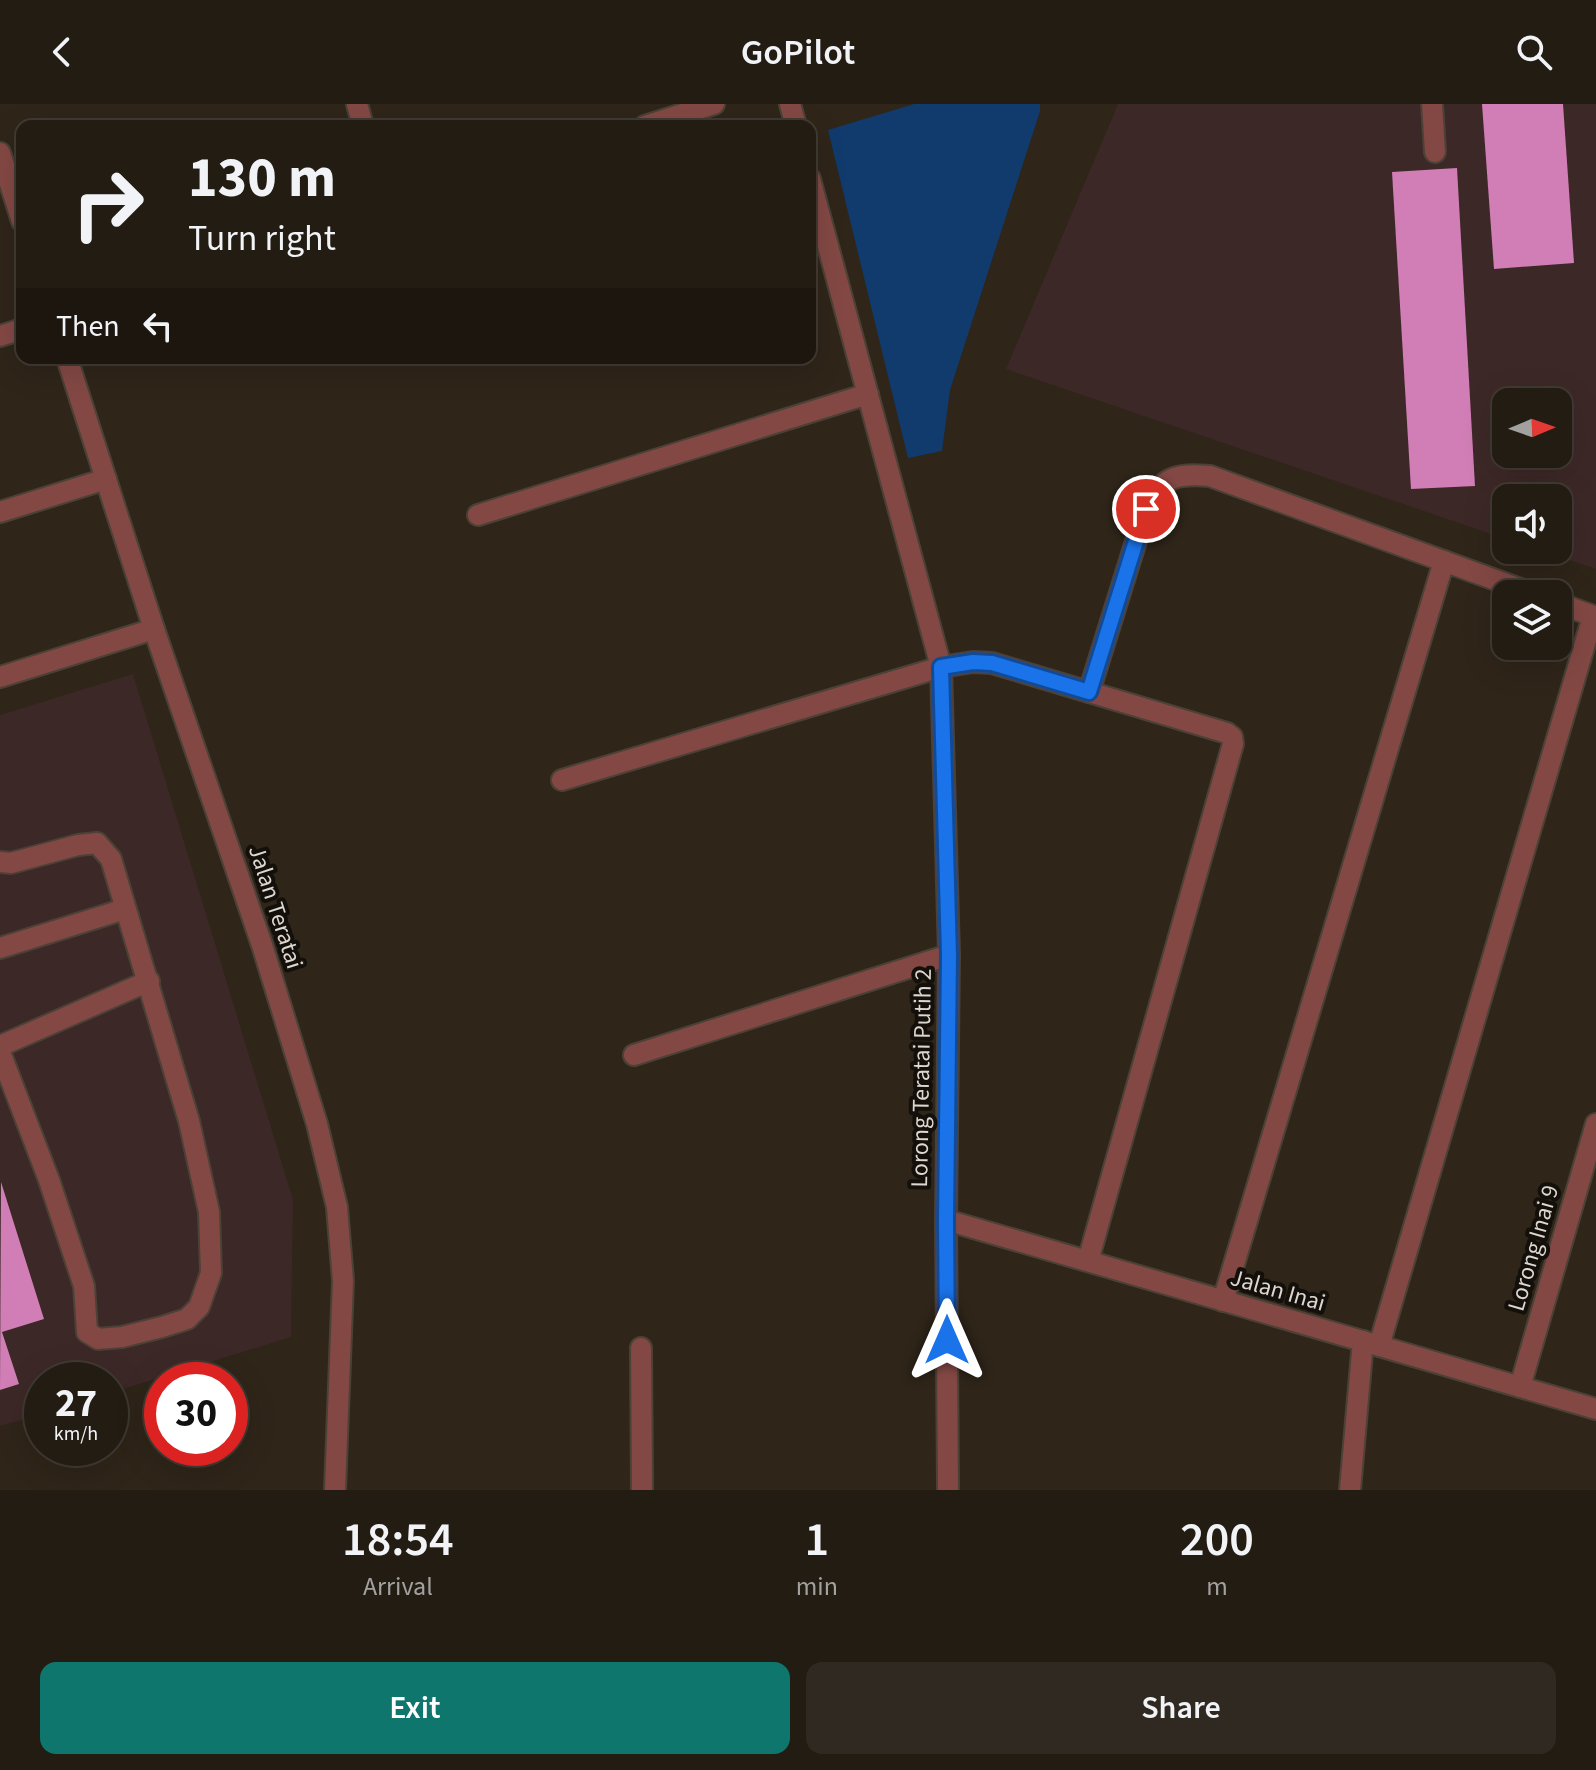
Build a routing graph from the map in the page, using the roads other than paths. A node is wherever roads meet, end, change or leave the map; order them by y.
1 (714, 104) edge
2 (1432, 104) edge
3 (664, 120) edge
4 (1435, 152) dead end
5 (0, 153) edge
6 (816, 201) edge
7 (16, 202) edge
8 (69, 364) edge
9 (868, 394) junction
10 (106, 479) junction
11 (0, 512) edge
12 (478, 515) dead end
13 (1444, 561) junction
14 (1496, 580) edge
15 (1572, 608) edge
16 (1595, 616) edge
17 (154, 629) junction
18 (941, 667) junction
19 (0, 677) edge
20 (1089, 692) junction
21 (562, 780) dead end
22 (0, 862) edge
23 (125, 909) junction
24 (0, 948) edge
25 (949, 955) junction
26 (149, 981) junction
27 (0, 1046) edge
28 (0, 1052) edge
29 (634, 1055) dead end
30 (1596, 1124) edge
31 (946, 1220) junction
32 (1088, 1261) junction
33 (1223, 1301) junction
34 (1371, 1344) junction
35 (641, 1348) dead end
36 (1520, 1387) junction
37 (1596, 1409) edge
38 (335, 1490) edge
39 (642, 1490) edge
40 (948, 1490) edge
41 (1350, 1490) edge

1 - 3 street
2 - 4 street
5 - 7 street
6 - 9 street, Lorong Teratai Putih 2
8 - 10 street, Jalan Teratai
9 - 12 street
9 - 18 street, Lorong Teratai Putih 2
10 - 11 street
10 - 17 street, Jalan Teratai
13 - 14 street
13 - 20 street
13 - 33 street
15 - 16 street
16 - 34 street
17 - 19 street
17 - 38 street, Jalan Teratai
18 - 20 street
18 - 21 street
18 - 25 street, Lorong Teratai Putih 2
20 - 32 street
22 - 23 street
23 - 24 street
23 - 26 street
25 - 29 street
25 - 31 street, Lorong Teratai Putih 2
26 - 27 street
26 - 28 street
30 - 36 street, Lorong Inai 9
31 - 32 street, Jalan Inai
31 - 40 street, Lorong Teratai Putih 2
32 - 33 street, Jalan Inai
33 - 34 street, Jalan Inai
34 - 36 street, Jalan Inai
34 - 41 street
35 - 39 street
36 - 37 street, Jalan Inai

